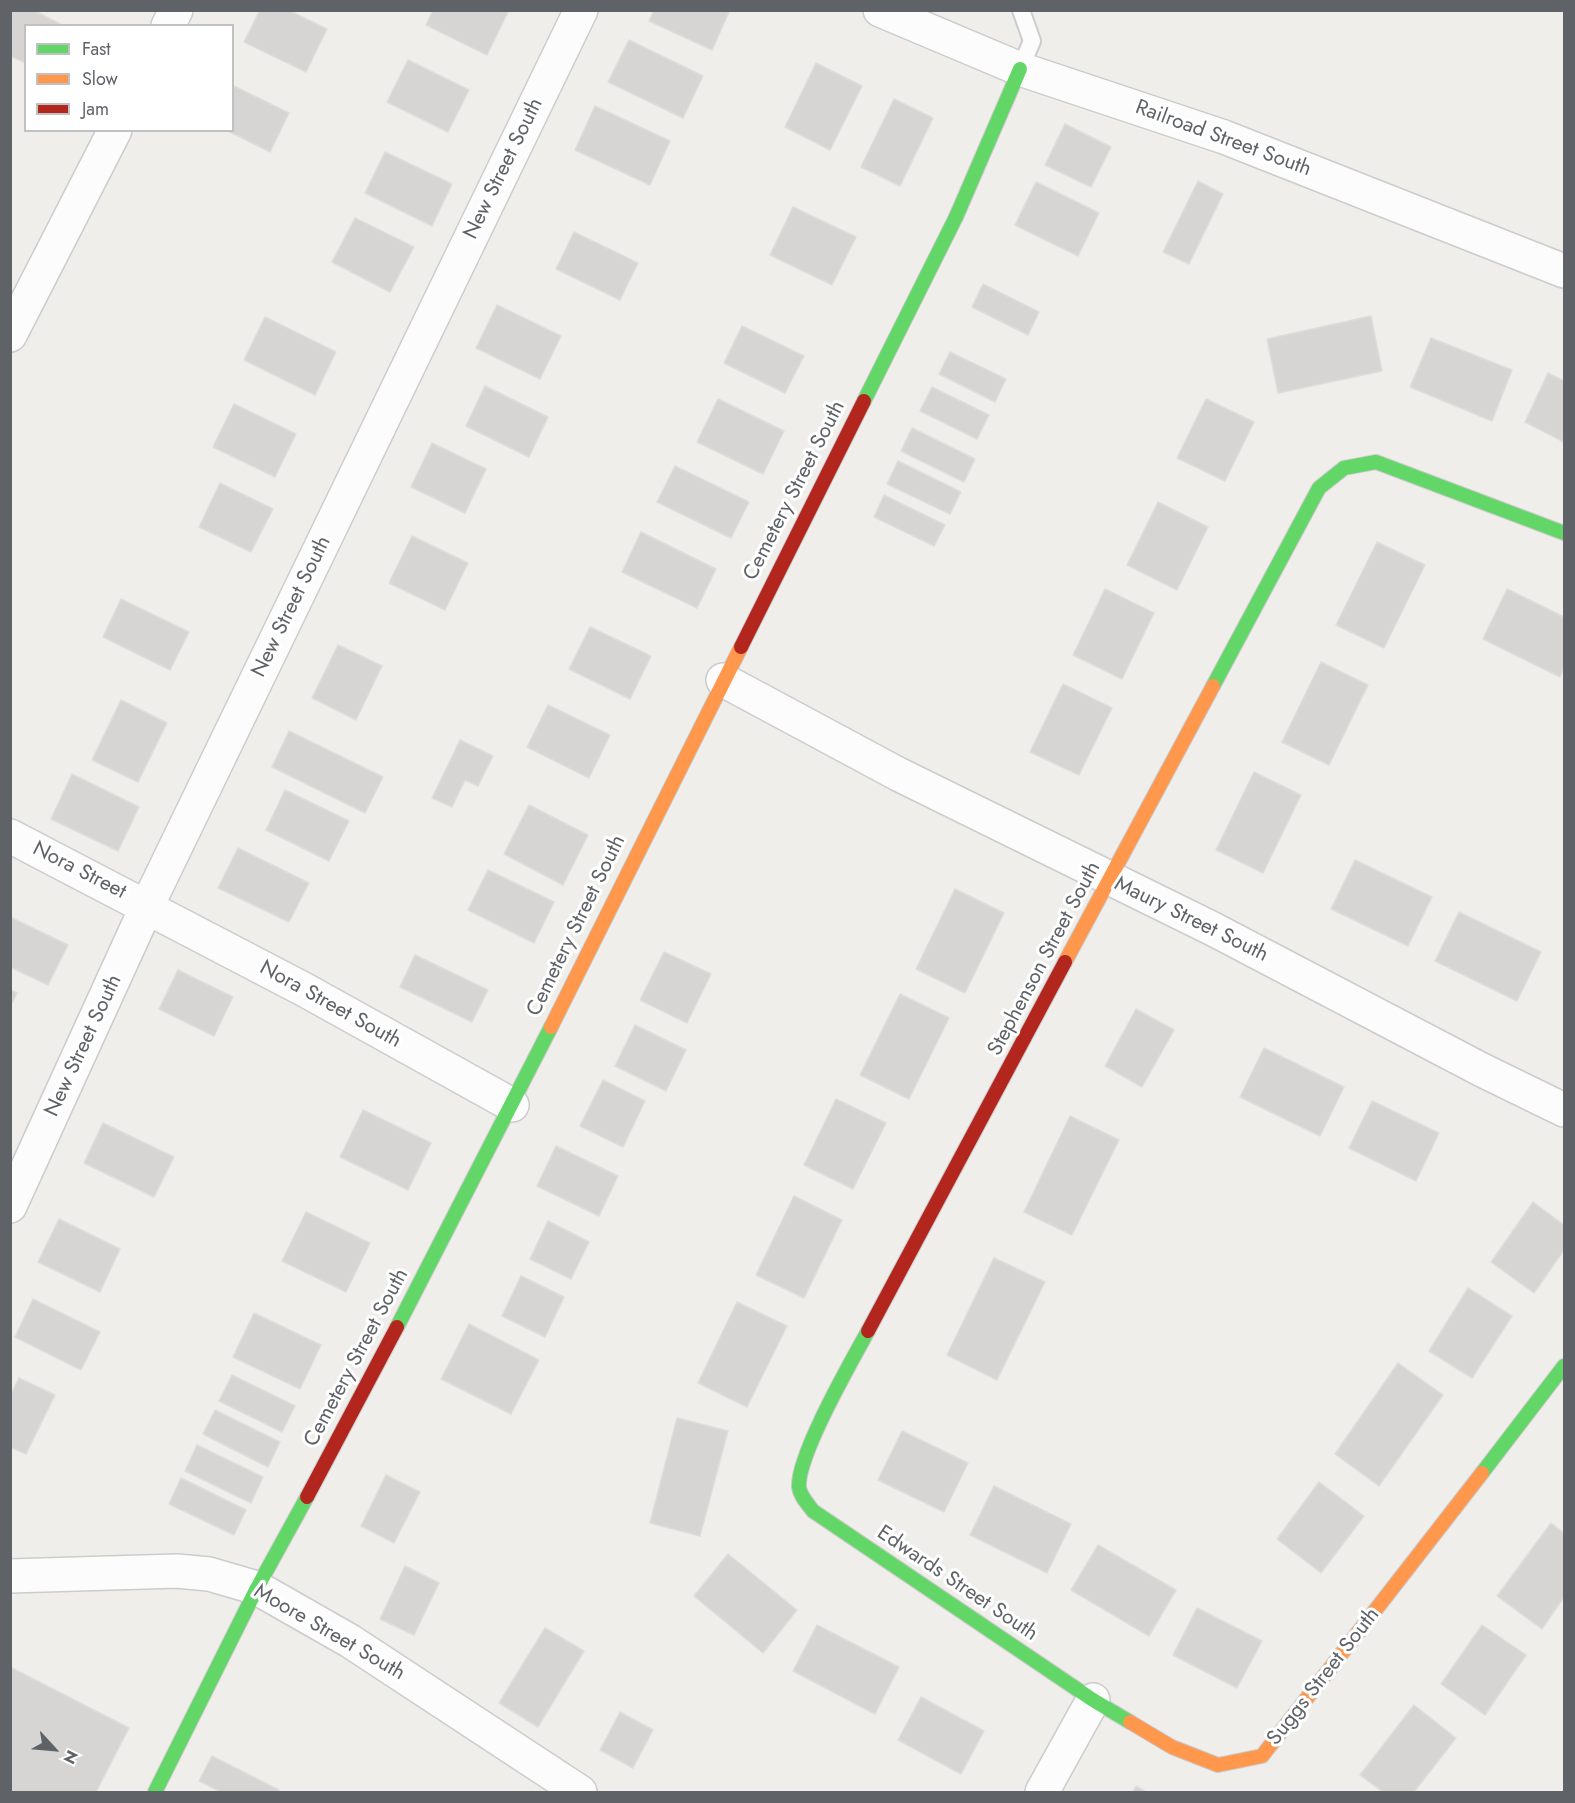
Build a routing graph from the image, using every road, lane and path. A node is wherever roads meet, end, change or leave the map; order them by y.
1 (176, 10) edge
2 (581, 10) edge
3 (880, 10) edge
4 (1020, 10) edge
5 (169, 24) edge
6 (1020, 69) junction
7 (114, 132) edge
8 (1564, 270) edge
9 (10, 335) edge
10 (1564, 533) edge
11 (723, 680) junction
12 (10, 836) edge
13 (1111, 880) junction
14 (147, 906) junction
15 (512, 1105) junction
16 (1564, 1110) edge
17 (10, 1206) edge
18 (1564, 1366) edge
19 (803, 1497) joint
20 (10, 1576) edge
21 (257, 1588) junction
22 (1093, 1700) junction
23 (155, 1792) edge
24 (580, 1792) edge
25 (1042, 1792) edge

1 - 5 street
2 - 14 street, New Street South
3 - 6 street, Railroad Street South
4 - 6 lane
6 - 8 street, Railroad Street South
6 - 11 street, Cemetery Street South
7 - 9 street
10 - 13 street, Stephenson Street South
11 - 13 street, Maury Street South
11 - 15 street, Cemetery Street South
12 - 14 street, Nora Street
13 - 16 street, Maury Street South
13 - 19 street, Stephenson Street South
14 - 15 street, Nora Street South
14 - 17 street, New Street South
15 - 21 street, Cemetery Street South
18 - 22 street, Suggs Street South
19 - 22 street, Edwards Street South
20 - 21 street, Moore Street South
21 - 23 street, Cemetery Street South
21 - 24 street, Moore Street South
22 - 25 street

